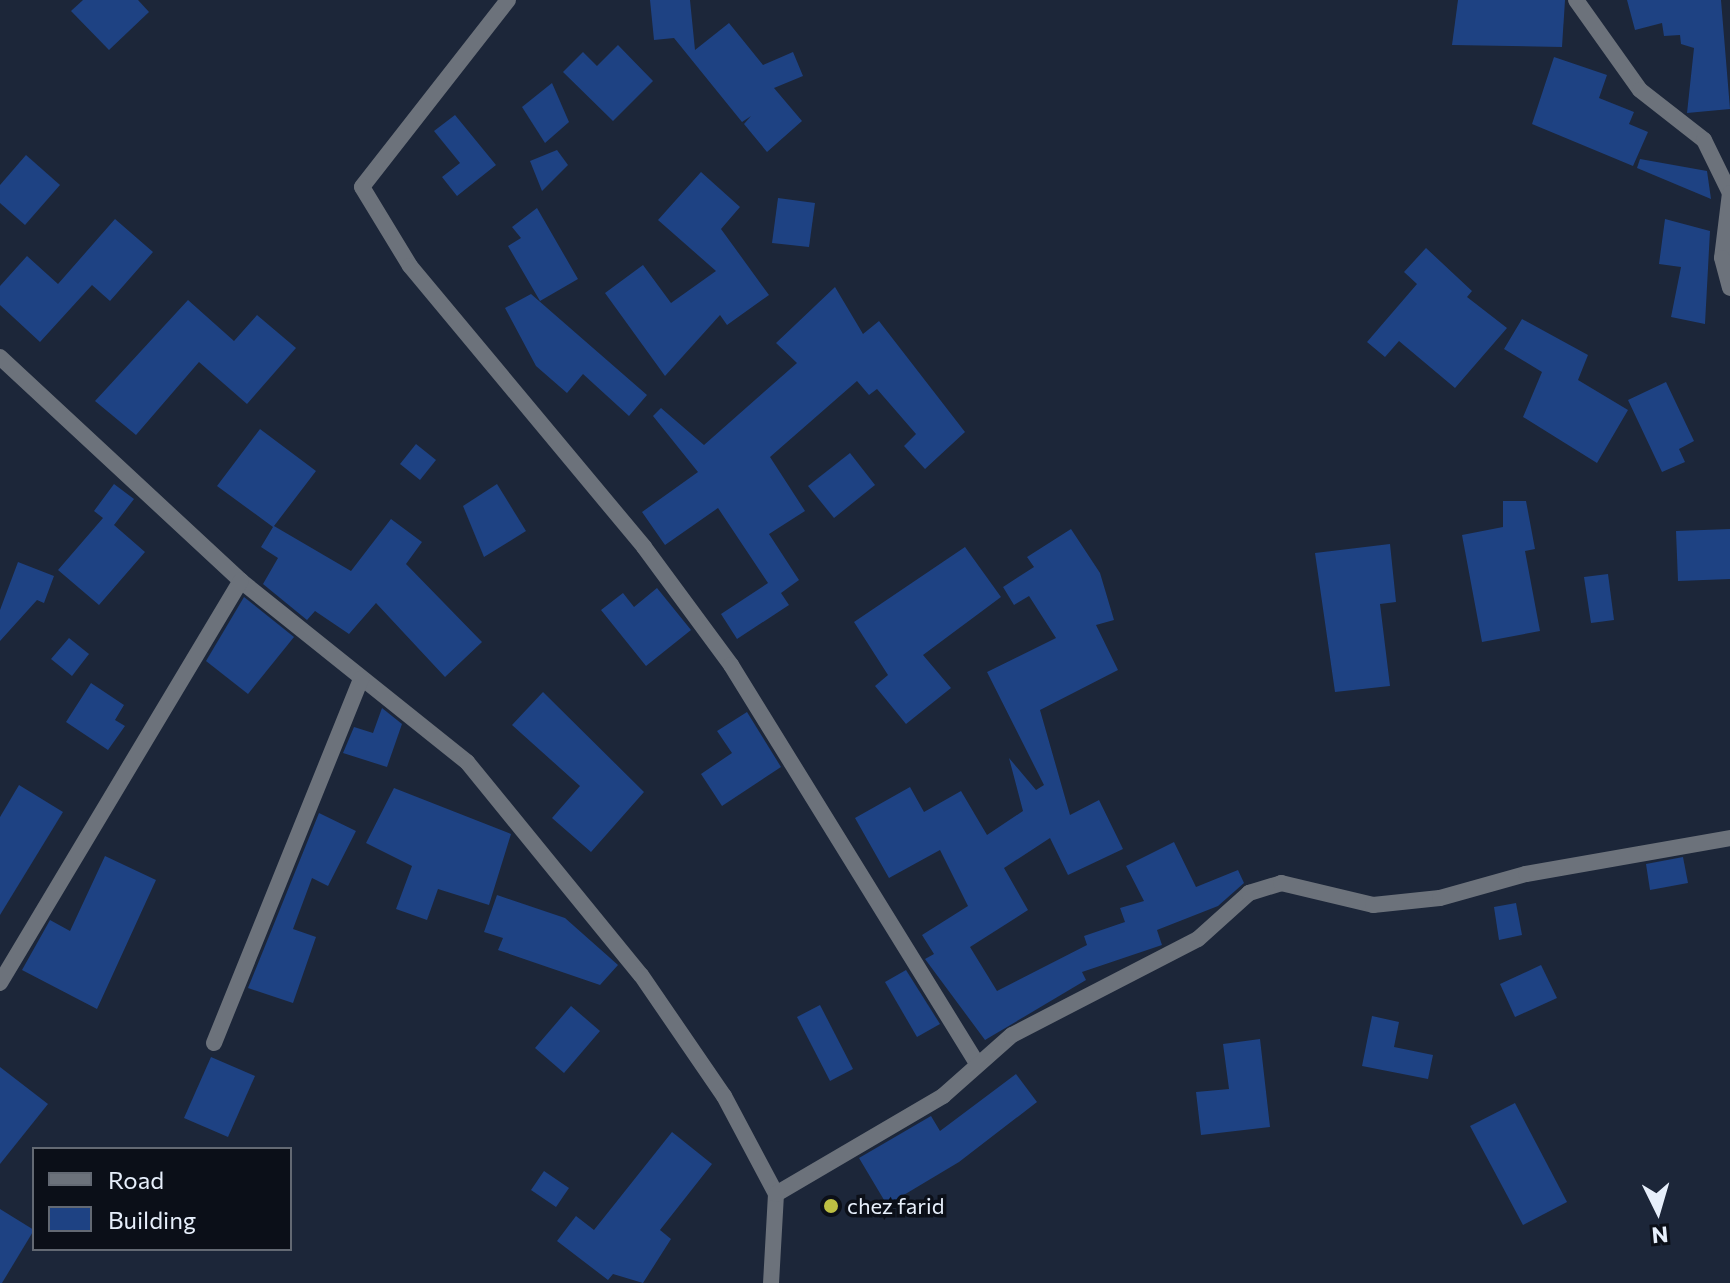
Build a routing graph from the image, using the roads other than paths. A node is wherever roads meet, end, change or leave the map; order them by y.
1 (508, 0) edge
2 (1576, 0) edge
3 (1730, 193) edge
4 (1730, 288) edge
5 (0, 357) edge
6 (241, 581) junction
7 (361, 679) junction
8 (1730, 838) edge
9 (0, 983) edge
10 (214, 1043) dead end
11 (977, 1063) junction
12 (776, 1194) junction
13 (771, 1283) edge

1 - 11 street
2 - 3 street
3 - 4 street
5 - 6 street
6 - 7 street
6 - 9 street
7 - 10 street
7 - 12 street
8 - 11 street
11 - 12 street
12 - 13 street

